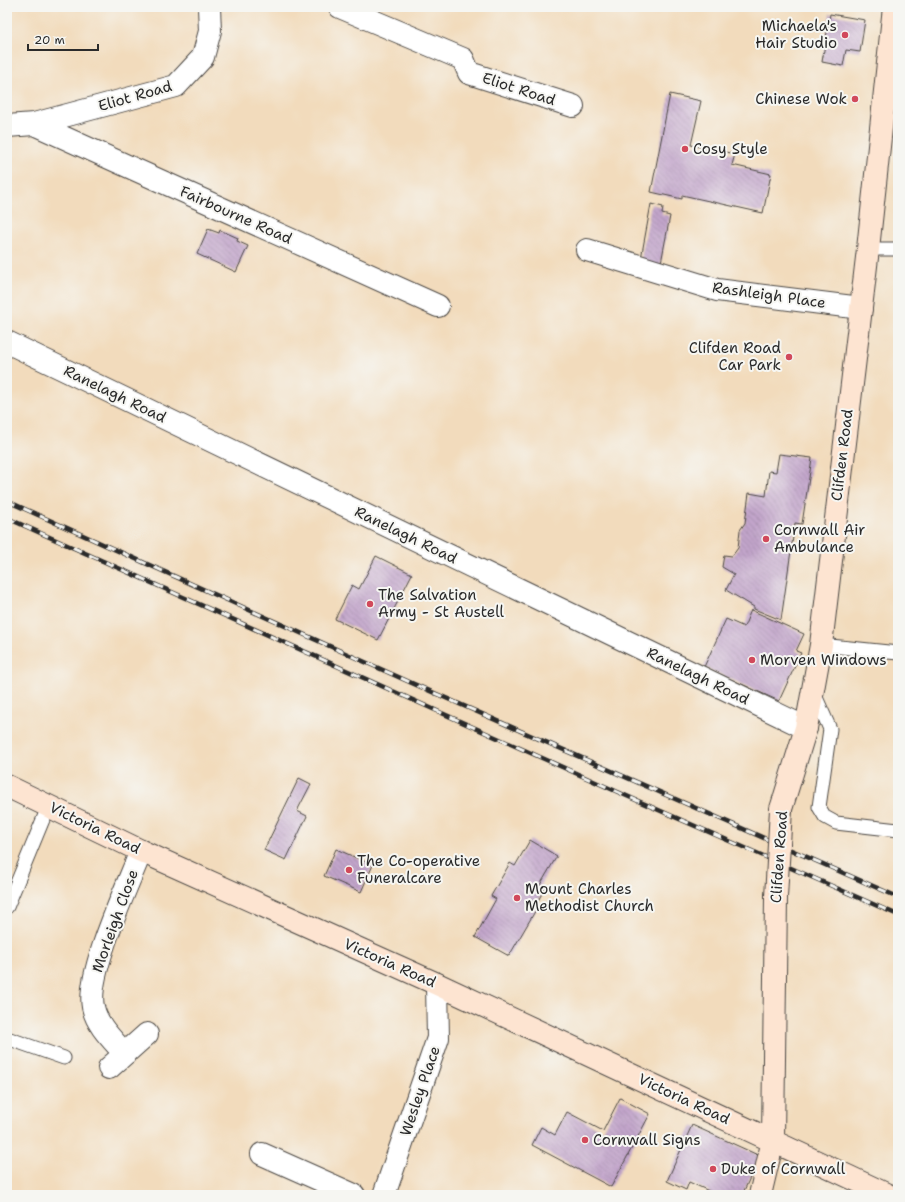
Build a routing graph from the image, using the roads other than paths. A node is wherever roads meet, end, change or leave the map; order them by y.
1 (209, 7) edge
2 (340, 7) edge
3 (892, 7) edge
4 (573, 106) dead end
5 (34, 124) junction
6 (7, 126) edge
7 (868, 249) junction
8 (898, 249) edge
9 (586, 250) dead end
10 (438, 306) dead end
11 (861, 308) junction
12 (7, 342) edge
13 (821, 644) junction
14 (898, 653) edge
15 (813, 692) junction
16 (806, 728) junction
17 (7, 786) edge
18 (49, 805) junction
19 (898, 830) edge
20 (141, 851) junction
21 (7, 906) edge
22 (437, 984) junction
23 (147, 1034) dead end
24 (7, 1038) edge
25 (125, 1054) junction
26 (64, 1058) dead end
27 (109, 1068) dead end
28 (773, 1140) junction
29 (262, 1154) dead end
30 (354, 1195) edge
31 (384, 1195) edge
32 (760, 1195) edge
33 (888, 1195) edge

1 - 5 street, Eliot Road
2 - 4 street, Eliot Road
3 - 7 street, Clifden Road
5 - 6 street, Eliot Road
5 - 10 street, Fairbourne Road
7 - 8 lane
7 - 11 street, Clifden Road
9 - 11 street, Rashleigh Place
11 - 13 street, Clifden Road
12 - 16 street, Ranelagh Road
13 - 14 lane
13 - 15 street, Clifden Road
15 - 16 street, Clifden Road
15 - 19 lane
16 - 28 street, Clifden Road, bridge
17 - 18 street, Victoria Road
18 - 20 street, Victoria Road
18 - 21 lane
20 - 22 street, Victoria Road
20 - 25 street, Morleigh Close
22 - 28 street, Victoria Road
22 - 31 street, Wesley Place
23 - 25 street
24 - 26 lane
25 - 27 street
28 - 32 street, Clifden Road
28 - 33 street, Victoria Road
29 - 30 street

